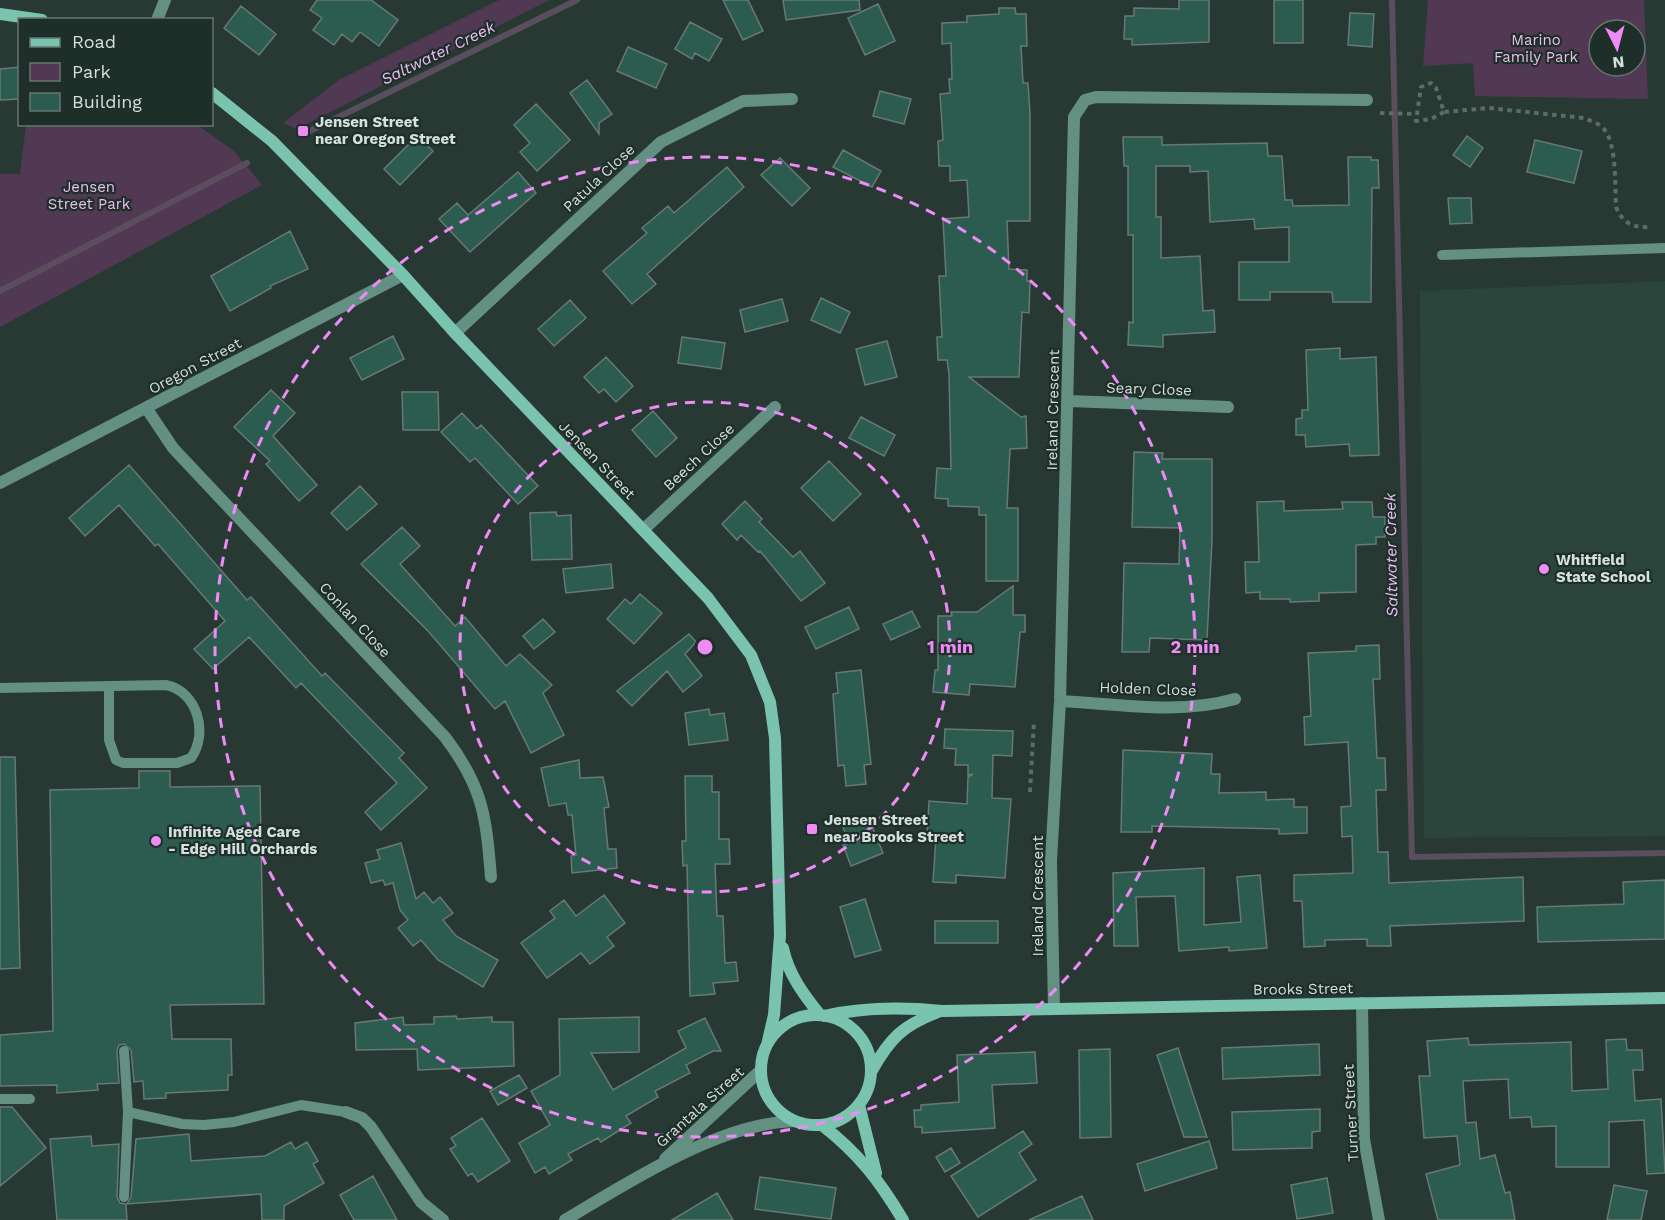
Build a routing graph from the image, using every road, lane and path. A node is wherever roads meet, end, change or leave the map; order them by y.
1 (165, 0) edge
2 (0, 14) edge
3 (28, 18) edge
4 (158, 18) edge
5 (213, 94) edge
6 (792, 99) dead end
7 (1367, 100) dead end
8 (1444, 112) junction
9 (1382, 113) dead end
10 (1414, 113) junction
11 (1651, 227) dead end
12 (1665, 248) edge
13 (1442, 255) dead end
14 (403, 275) junction
15 (455, 333) junction
16 (1069, 401) junction
17 (775, 407) dead end
18 (1228, 407) dead end
19 (147, 409) junction
20 (0, 483) edge
21 (643, 530) junction
22 (109, 686) junction
23 (0, 688) edge
24 (1235, 699) dead end
25 (1060, 701) junction
26 (1034, 720) dead end
27 (1030, 792) dead end
28 (491, 877) dead end
29 (780, 935) junction
30 (1665, 998) edge
31 (1362, 1003) junction
32 (1054, 1008) junction
33 (942, 1011) junction
34 (822, 1016) junction
35 (766, 1045) junction
36 (124, 1051) dead end
37 (760, 1071) junction
38 (871, 1072) junction
39 (0, 1099) edge
40 (30, 1099) dead end
41 (860, 1104) junction
42 (128, 1112) junction
43 (346, 1112) joint
44 (795, 1121) junction
45 (822, 1125) junction
46 (660, 1164) junction
47 (878, 1179) junction
48 (124, 1197) dead end
49 (421, 1202) junction
50 (426, 1220) edge
51 (442, 1220) edge
52 (566, 1220) edge
53 (903, 1220) edge
54 (1379, 1220) edge

1 - 4 street
2 - 3 street
5 - 14 street, Jensen Street
6 - 15 street, Patula Close
7 - 16 street, Ireland Crescent
8 - 10 path
8 - 10 path
8 - 11 path
9 - 10 path
12 - 13 lane
14 - 15 street, Jensen Street
14 - 19 street, Oregon Street
15 - 21 street, Jensen Street
16 - 18 street, Seary Close
16 - 25 street, Ireland Crescent
17 - 21 street, Beech Close
19 - 20 street, Oregon Street
19 - 28 street, Conlan Close
21 - 29 street, Jensen Street
22 - 22 lane
22 - 23 lane
24 - 25 street, Holden Close
25 - 32 street, Ireland Crescent
26 - 27 path
29 - 34 street, Jensen Street
29 - 35 street, Jensen Street
30 - 31 street, Brooks Street
31 - 32 street, Brooks Street
31 - 54 street, Turner Street
32 - 33 street, Brooks Street
33 - 34 street, Brooks Street
33 - 38 street, Brooks Street
34 - 35 street
34 - 38 street
35 - 37 street
36 - 42 lane
37 - 44 street
37 - 46 street, Grantala Street
38 - 41 street
39 - 40 lane
41 - 45 street
41 - 47 street
42 - 43 lane
42 - 48 lane
43 - 49 street
44 - 45 street
44 - 46 street, Grantala Street
45 - 47 street
46 - 52 street, Grantala Street
47 - 53 street
49 - 50 street
49 - 51 street

